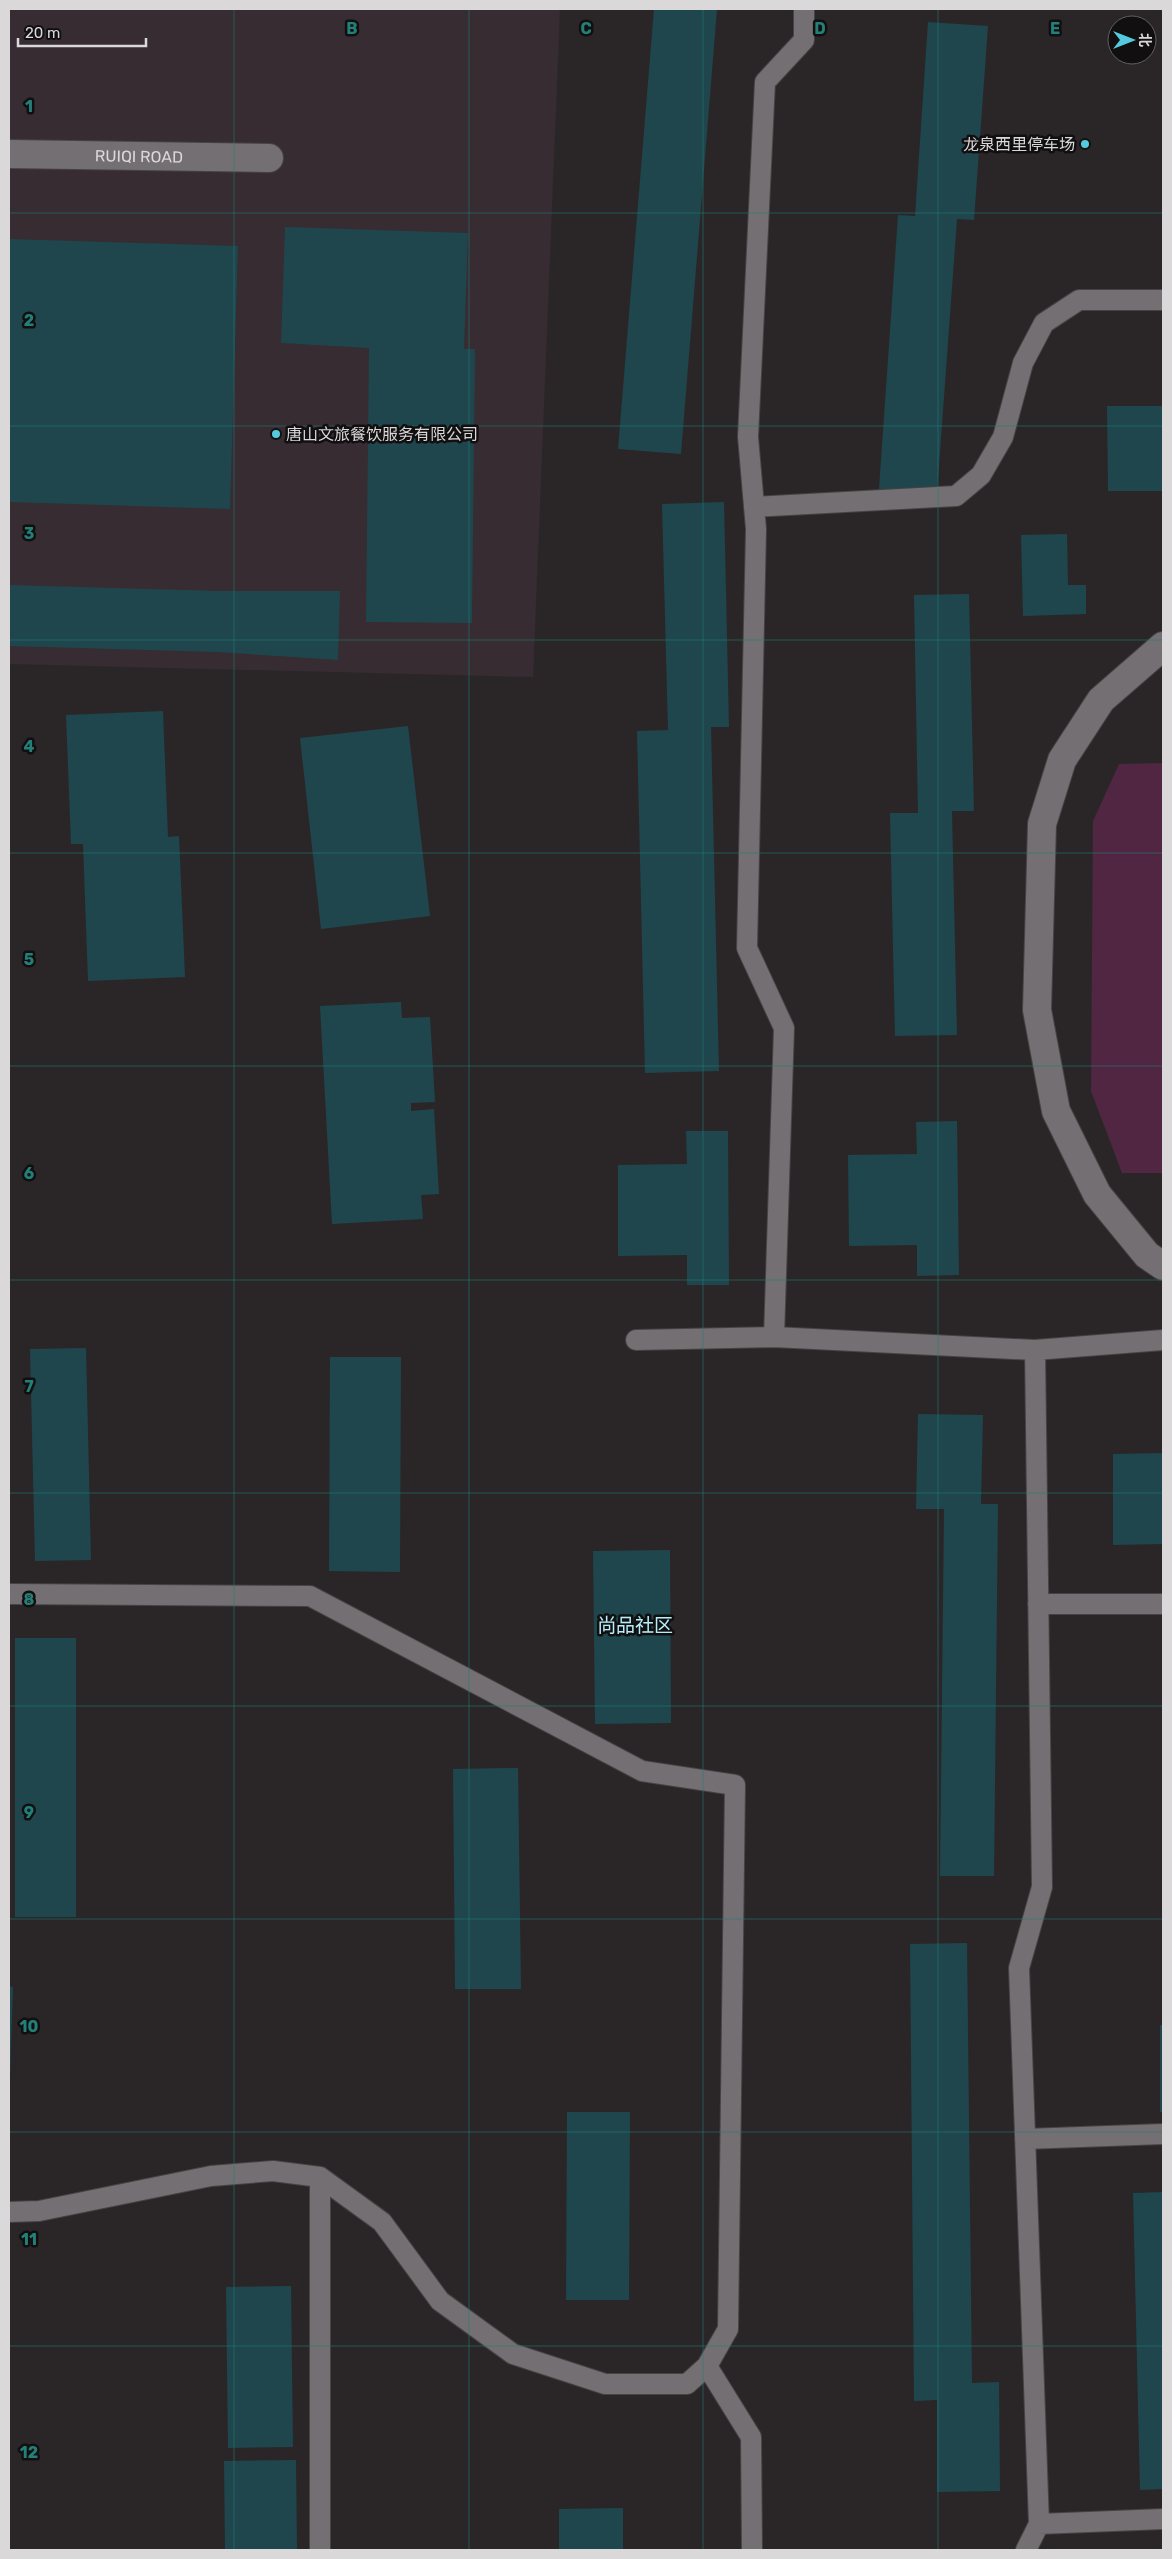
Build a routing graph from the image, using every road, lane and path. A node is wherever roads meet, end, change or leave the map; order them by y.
1 (804, 9) edge
2 (9, 154) edge
3 (269, 158) dead end
4 (1163, 300) edge
5 (754, 507) junction
6 (1163, 646) edge
7 (1163, 1266) edge
8 (774, 1337) junction
9 (636, 1340) dead end
10 (1163, 1340) edge
11 (1035, 1350) junction
12 (9, 1594) edge
13 (1038, 1604) junction
14 (1163, 1604) edge
15 (1163, 2134) edge
16 (1025, 2140) junction
17 (320, 2177) junction
18 (9, 2212) edge
19 (707, 2366) junction
20 (1163, 2519) edge
21 (1039, 2524) junction
22 (320, 2550) edge
23 (752, 2550) edge
24 (1026, 2550) edge

1 - 5 lane
2 - 3 street, RUIQI ROAD
4 - 5 lane
5 - 8 lane
6 - 7 street
8 - 9 lane
8 - 11 lane
10 - 11 lane
11 - 13 lane
12 - 19 lane
13 - 14 lane
13 - 16 lane
15 - 16 lane
16 - 21 lane
17 - 18 lane
17 - 19 lane
17 - 22 lane
19 - 23 lane
20 - 21 lane
21 - 24 lane

